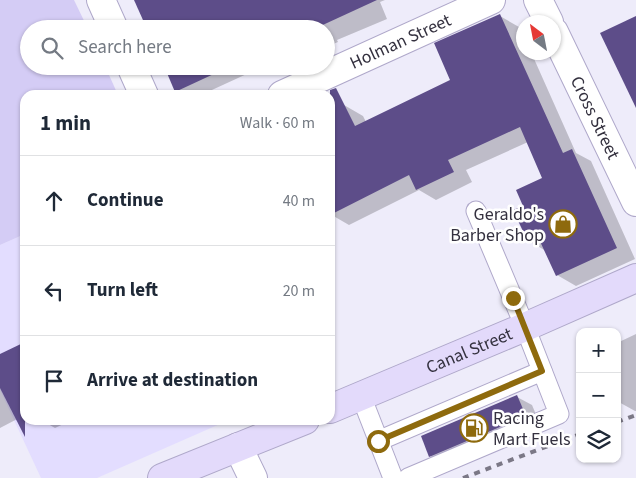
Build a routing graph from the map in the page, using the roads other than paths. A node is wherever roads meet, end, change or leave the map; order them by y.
1 (100, 0) edge
2 (490, 0) edge
3 (538, 0) edge
4 (546, 15) edge
5 (110, 20) edge
6 (561, 47) edge
7 (335, 71) edge
8 (135, 75) edge
9 (326, 75) edge
10 (142, 90) edge
11 (293, 90) edge
12 (636, 202) edge
13 (476, 211) dead end
14 (636, 278) edge
15 (525, 327) junction
16 (542, 371) junction
17 (361, 396) junction
18 (335, 407) edge
19 (289, 425) edge
20 (378, 441) junction
21 (238, 447) junction
22 (162, 478) edge
23 (253, 478) edge
24 (393, 478) edge
25 (408, 478) edge

1 - 5 street
2 - 7 street, Holman Street
3 - 4 street
6 - 12 street, Cross Street
8 - 10 street
9 - 11 street, Holman Street
13 - 15 lane
14 - 15 street, Canal Street
15 - 16 lane
15 - 17 street, Canal Street
16 - 20 lane
16 - 25 lane
17 - 18 street, Canal Street
17 - 20 lane
19 - 21 street
20 - 24 lane
21 - 22 street
21 - 23 street

